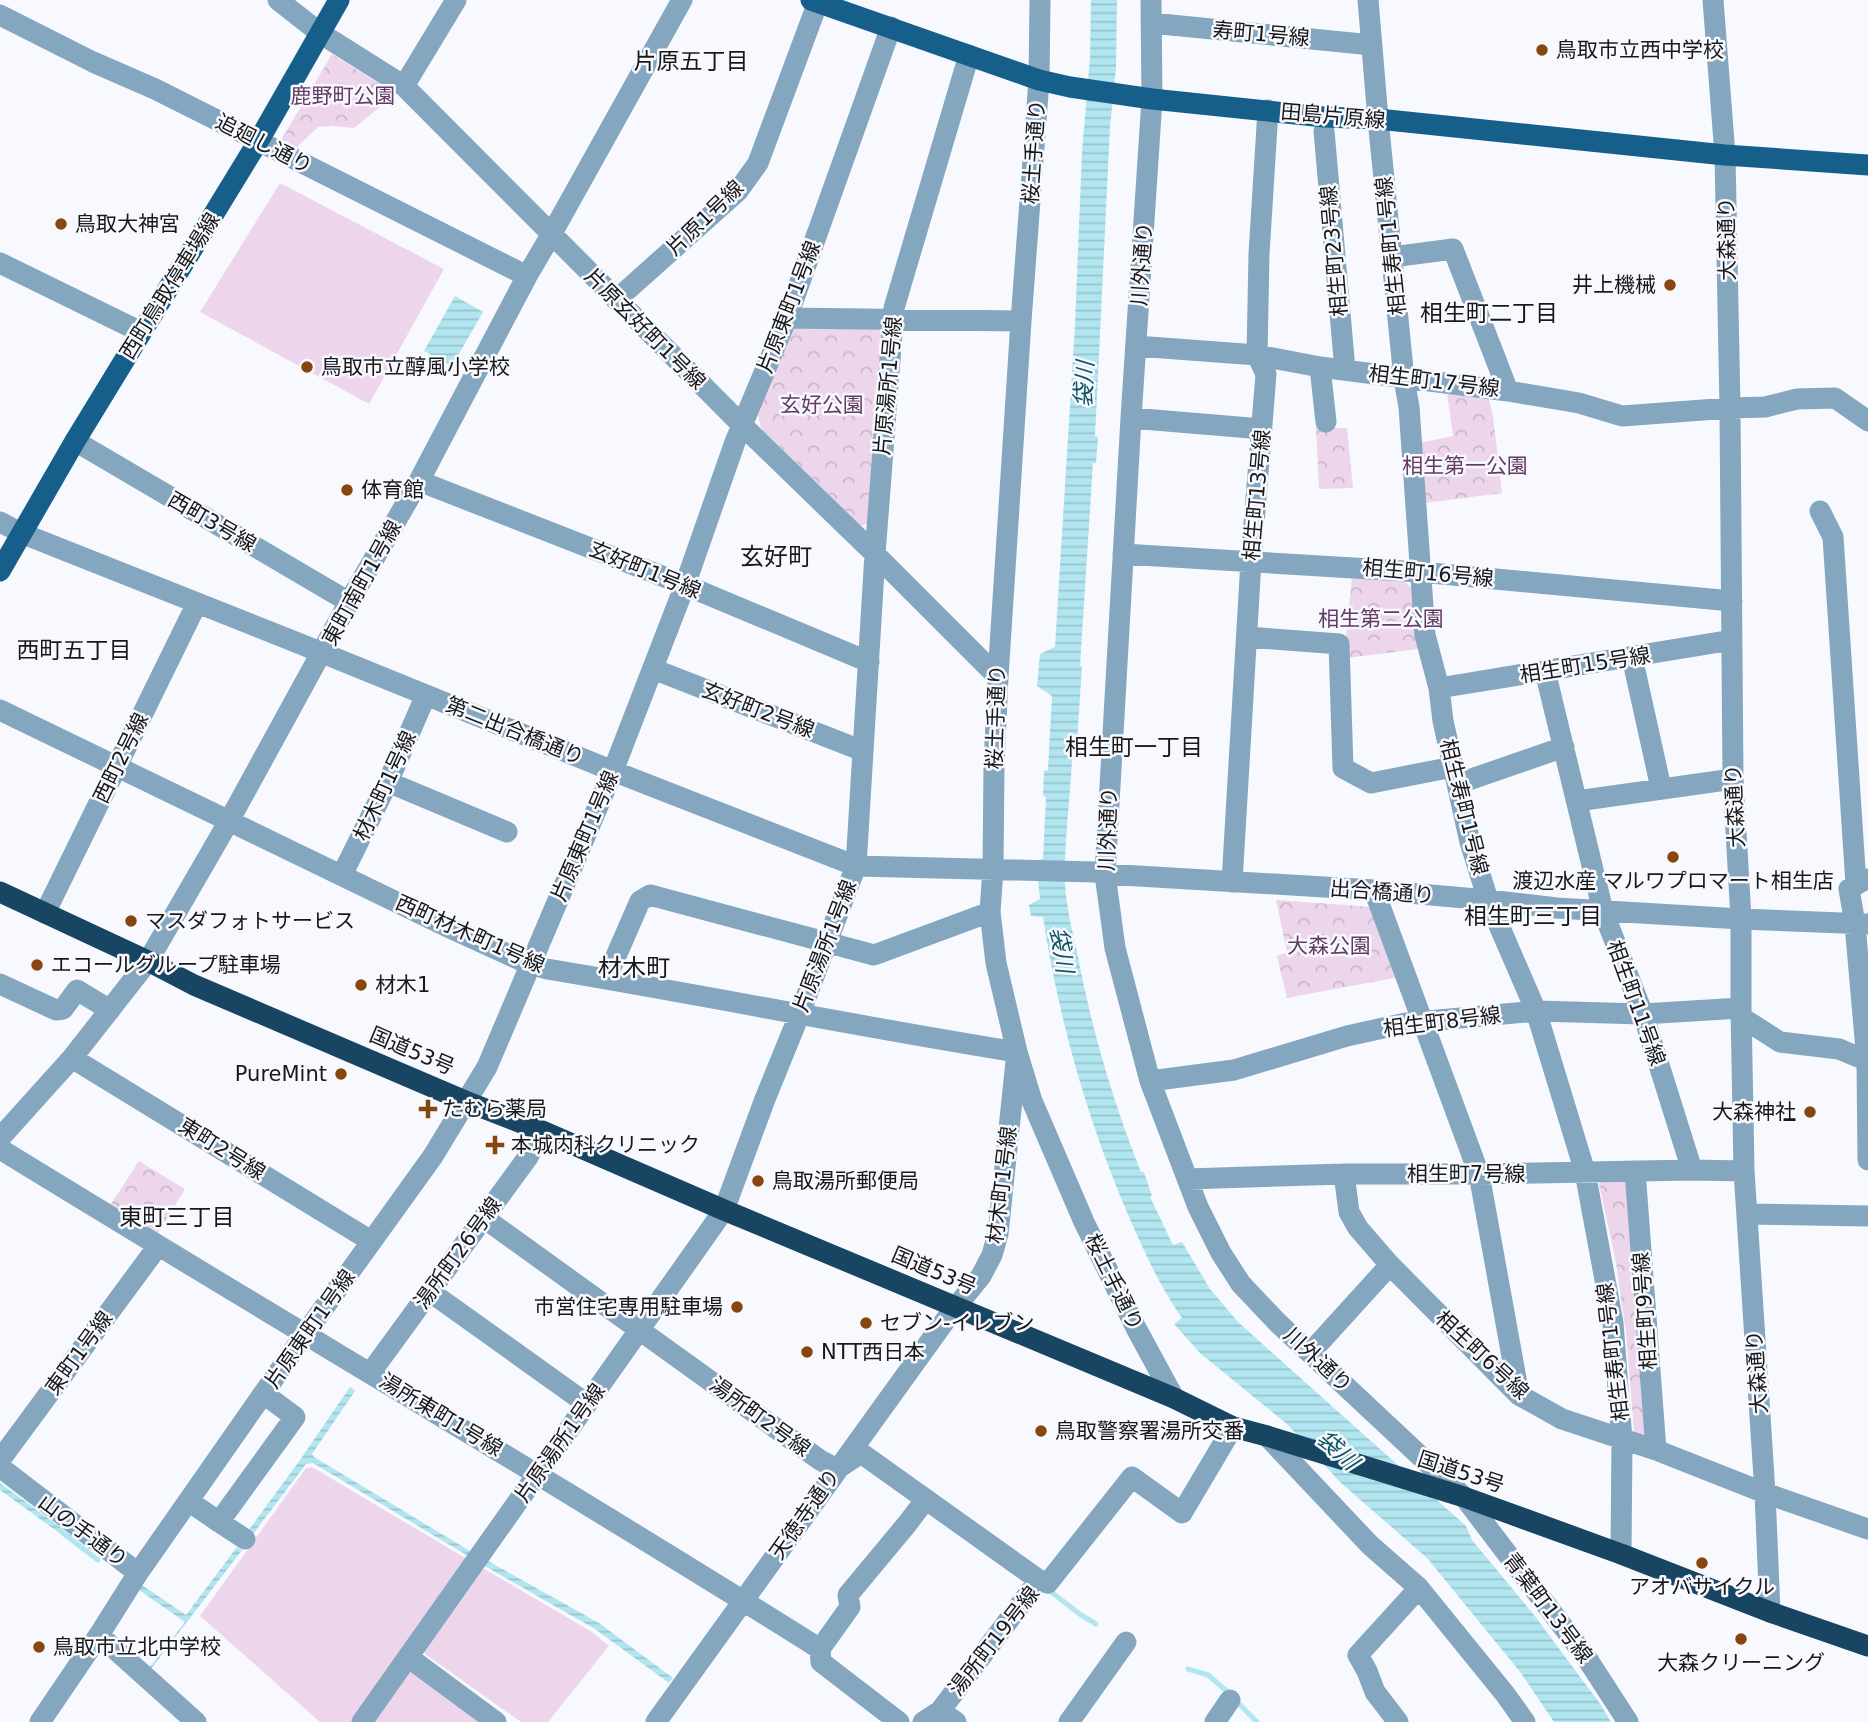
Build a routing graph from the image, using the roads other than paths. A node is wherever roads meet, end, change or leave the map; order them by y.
1 (278, 0) edge
2 (339, 0) edge
3 (456, 0) edge
4 (682, 0) edge
5 (1040, 0) edge
6 (1151, 0) edge
7 (1368, 0) edge
8 (1713, 0) edge
9 (815, 1) edge
10 (0, 15) edge
11 (1151, 23) junction
12 (891, 27) junction
13 (320, 33) junction
14 (1372, 45) junction
15 (969, 55) junction
16 (1039, 80) junction
17 (404, 86) junction
18 (1142, 97) junction
19 (1268, 110) junction
20 (1378, 119) junction
21 (1324, 131) dead end
22 (258, 140) junction
23 (1725, 155) junction
24 (1868, 165) edge
25 (551, 235) junction
26 (1392, 257) junction
27 (0, 263) edge
28 (527, 276) junction
29 (616, 300) junction
30 (787, 318) junction
31 (893, 321) junction
32 (1021, 321) junction
33 (142, 332) junction
34 (1136, 346) junction
35 (1257, 355) junction
36 (1320, 367) junction
37 (1345, 370) junction
38 (1404, 379) junction
39 (1508, 391) junction
40 (1730, 408) junction
41 (1131, 418) junction
42 (1868, 421) edge
43 (1326, 422) dead end
44 (742, 425) junction
45 (1262, 429) junction
46 (75, 441) junction
47 (419, 481) junction
48 (1820, 511) dead end
49 (0, 523) edge
50 (21, 533) junction
51 (875, 554) junction
52 (1123, 554) junction
53 (1251, 561) junction
54 (0, 571) edge
55 (1420, 572) junction
56 (685, 585) junction
57 (1732, 601) junction
58 (349, 602) junction
59 (197, 603) junction
60 (1247, 637) junction
61 (1732, 640) junction
62 (322, 654) junction
63 (1632, 657) junction
64 (869, 662) junction
65 (653, 669) junction
66 (1545, 671) junction
67 (998, 677) junction
68 (1438, 688) junction
69 (426, 695) junction
70 (0, 710) edge
71 (1564, 747) junction
72 (863, 751) junction
73 (117, 766) junction
74 (613, 771) junction
75 (1455, 776) junction
76 (1733, 779) junction
77 (388, 782) junction
78 (1661, 788) junction
79 (1577, 801) junction
80 (229, 821) junction
81 (507, 832) dead end
82 (856, 866) junction
83 (993, 869) junction
84 (1099, 873) junction
85 (342, 875) junction
86 (1862, 881) edge
87 (1232, 882) junction
88 (1374, 890) junction
89 (0, 892) edge
90 (1488, 900) junction
91 (1603, 911) junction
92 (990, 912) junction
93 (45, 913) junction
94 (1741, 919) junction
95 (1861, 924) edge
96 (826, 943) junction
97 (148, 961) junction
98 (529, 964) junction
99 (607, 979) junction
100 (0, 984) edge
101 (110, 1010) junction
102 (1536, 1011) junction
103 (1741, 1012) junction
104 (800, 1013) junction
105 (1643, 1014) junction
106 (1423, 1021) junction
107 (1017, 1052) junction
108 (72, 1058) junction
109 (1868, 1061) edge
110 (1150, 1082) junction
111 (465, 1101) junction
112 (542, 1131) junction
113 (0, 1138) edge
114 (0, 1149) edge
115 (1868, 1154) edge
116 (1868, 1160) edge
117 (1692, 1170) junction
118 (1635, 1171) junction
119 (1744, 1171) junction
120 (1585, 1172) junction
121 (1344, 1174) junction
122 (1479, 1174) junction
123 (1187, 1179) junction
124 (724, 1210) junction
125 (1747, 1214) junction
126 (1868, 1216) edge
127 (484, 1218) junction
128 (371, 1241) junction
129 (158, 1246) junction
130 (1390, 1265) junction
131 (429, 1291) junction
132 (955, 1307) junction
133 (639, 1331) junction
134 (305, 1334) junction
135 (1310, 1353) junction
136 (371, 1372) junction
137 (264, 1394) junction
138 (1519, 1395) junction
139 (1174, 1398) junction
140 (587, 1404) junction
141 (1233, 1427) junction
142 (1268, 1436) junction
143 (1622, 1440) junction
144 (1656, 1450) junction
145 (0, 1460) edge
146 (0, 1467) edge
147 (837, 1469) junction
148 (537, 1474) junction
149 (1765, 1493) junction
150 (1464, 1497) junction
151 (926, 1499) junction
152 (190, 1502) junction
153 (219, 1522) junction
154 (1868, 1529) edge
155 (245, 1539) dead end
156 (1621, 1554) junction
157 (138, 1573) junction
158 (1039, 1580) junction
159 (1419, 1588) junction
160 (744, 1601) junction
161 (1770, 1612) junction
162 (99, 1635) junction
163 (1126, 1642) dead end
164 (1868, 1646) edge
165 (820, 1649) junction
166 (408, 1657) junction
167 (1230, 1700) dead end
168 (940, 1718) edge
169 (40, 1722) edge
170 (196, 1722) edge
171 (362, 1722) edge
172 (496, 1722) edge
173 (656, 1722) edge
174 (899, 1722) edge
175 (1069, 1722) edge
176 (1215, 1722) edge
177 (1398, 1722) edge
178 (1525, 1722) edge
179 (1628, 1722) edge

1 - 13 street, 片原玄好町1号線
2 - 13 main road, 西町鳥取停車場線
3 - 17 street
4 - 25 street, 東町南町1号線
5 - 16 street, 桜土手通り
6 - 11 street, 川外通り
7 - 14 street, 相生寿町1号線
8 - 23 street, 大森通り
9 - 12 main road, 田島片原線
9 - 29 street, 片原1号線
10 - 22 street, 追廻し通り
11 - 14 street, 寿町1号線
11 - 18 street, 川外通り
12 - 15 main road, 田島片原線
12 - 30 street, 片原東町1号線
13 - 17 street, 片原玄好町1号線
13 - 22 main road, 西町鳥取停車場線
14 - 20 street, 相生寿町1号線
15 - 16 main road, 田島片原線
15 - 31 street, 片原湯所1号線
16 - 18 main road, 田島片原線
16 - 32 street, 桜土手通り
17 - 25 street, 片原玄好町1号線
18 - 19 main road, 田島片原線
18 - 34 street, 川外通り
19 - 20 main road, 田島片原線
19 - 35 street, 相生町13号線
20 - 23 main road, 田島片原線
20 - 26 street, 相生寿町1号線
21 - 37 street, 相生町23号線
22 - 28 street, 追廻し通り
22 - 33 main road, 西町鳥取停車場線
23 - 24 main road, 田島片原線
23 - 40 street, 大森通り
25 - 28 street, 東町南町1号線
25 - 29 street, 片原玄好町1号線
26 - 38 street, 相生寿町1号線
26 - 39 street
27 - 33 street
28 - 47 street, 東町南町1号線
29 - 44 street, 片原玄好町1号線
30 - 31 street
30 - 44 street, 片原東町1号線
31 - 32 street
31 - 51 street, 片原湯所1号線
32 - 67 street, 桜土手通り
33 - 46 main road, 西町鳥取停車場線
34 - 35 street, 相生町17号線
34 - 41 street, 川外通り
35 - 36 street, 相生町17号線
35 - 45 street, 相生町13号線
36 - 37 street, 相生町17号線
36 - 43 street
37 - 38 street, 相生町17号線
38 - 39 street, 相生町17号線
38 - 55 street, 相生寿町1号線
39 - 40 street, 相生町17号線
40 - 42 street, 相生町17号線
40 - 57 street, 大森通り
41 - 45 street
41 - 52 street, 川外通り
44 - 51 street, 片原玄好町1号線
44 - 56 street, 片原東町1号線
45 - 53 street, 相生町13号線
46 - 50 main road, 西町鳥取停車場線
46 - 58 street, 西町3号線
47 - 56 street, 玄好町1号線
47 - 58 street, 東町南町1号線
48 - 86 street
49 - 50 street, 第二出合橋通り
50 - 54 main road, 西町鳥取停車場線
50 - 59 street, 第二出合橋通り
51 - 64 street, 片原湯所1号線
51 - 67 street, 片原玄好町1号線
52 - 53 street, 相生町16号線
52 - 84 street, 川外通り
53 - 55 street, 相生町16号線
53 - 60 street, 相生町13号線
55 - 57 street, 相生町16号線
55 - 68 street, 相生寿町1号線
56 - 64 street, 玄好町1号線
56 - 65 street, 片原東町1号線
57 - 61 street, 大森通り
58 - 62 street, 東町南町1号線
59 - 62 street, 第二出合橋通り
59 - 73 street, 西町2号線
60 - 75 street
60 - 87 street, 相生町13号線
61 - 63 street, 相生町15号線
61 - 76 street, 大森通り
62 - 69 street, 第二出合橋通り
62 - 80 street, 東町南町1号線
63 - 66 street, 相生町15号線
63 - 78 street
64 - 72 street, 片原湯所1号線
65 - 72 street, 玄好町2号線
65 - 74 street, 片原東町1号線
66 - 68 street, 相生町15号線
66 - 71 street, 相生町11号線
67 - 83 street, 桜土手通り
68 - 75 street, 相生寿町1号線
69 - 74 street, 第二出合橋通り
69 - 77 street, 材木町1号線
70 - 73 street, 西町材木町1号線
71 - 75 street
71 - 79 street, 相生町11号線
72 - 82 street, 片原湯所1号線
73 - 80 street, 西町材木町1号線
73 - 93 street, 西町2号線
74 - 82 street, 第二出合橋通り
74 - 98 street, 片原東町1号線
75 - 90 street, 相生寿町1号線
76 - 78 street
76 - 94 street, 大森通り
77 - 81 street
77 - 85 street, 材木町1号線
78 - 79 street
79 - 91 street, 相生町11号線
80 - 85 street, 西町材木町1号線
80 - 97 street, 東町南町1号線
82 - 83 street, 第二出合橋通り
82 - 96 street, 片原湯所1号線
83 - 84 street, 第二出合橋通り
83 - 92 street, 桜土手通り
84 - 87 street, 出合橋通り
84 - 110 street, 川外通り
85 - 98 street, 西町材木町1号線
86 - 95 street
87 - 88 street, 出合橋通り
88 - 90 street, 出合橋通り
88 - 106 street
89 - 93 highway, 国道53号
90 - 91 street, 出合橋通り
90 - 102 street, 相生寿町1号線
91 - 94 street, 出合橋通り
91 - 105 street, 相生町11号線
92 - 96 street
92 - 107 street, 桜土手通り
93 - 97 highway, 国道53号
94 - 95 street, 出合橋通り
94 - 103 street, 大森通り
95 - 109 street
96 - 99 street
96 - 104 street, 片原湯所1号線
97 - 101 street, 東町南町1号線
97 - 111 highway, 国道53号
98 - 99 street, 西町材木町1号線
98 - 111 street, 片原東町1号線
99 - 104 street, 西町材木町1号線
100 - 101 street
101 - 108 street, 東町南町1号線
102 - 105 street, 相生町8号線
102 - 106 street, 相生町8号線
102 - 120 street, 相生寿町1号線
103 - 105 street, 相生町8号線
103 - 109 street
103 - 119 street, 大森通り
104 - 107 street, 西町材木町1号線
104 - 124 street, 片原湯所1号線
105 - 117 street, 相生町11号線
106 - 110 street, 相生町8号線
106 - 122 street
107 - 132 street, 材木町1号線
107 - 139 street, 桜土手通り
108 - 113 street, 東町南町1号線
108 - 128 street, 東町2号線
109 - 115 street
110 - 123 street, 川外通り
111 - 112 highway, 国道53号
111 - 128 street, 片原東町1号線
112 - 124 highway, 国道53号
112 - 127 street, 湯所町26号線
114 - 129 street, 湯所東町1号線
115 - 116 street
117 - 118 street, 相生町7号線
117 - 119 street, 相生町7号線
118 - 120 street, 相生町7号線
118 - 144 street, 相生町9号線
119 - 125 street, 大森通り
120 - 122 street, 相生町7号線
120 - 143 street, 相生寿町1号線
121 - 122 street, 相生町7号線
121 - 123 street, 相生町7号線
121 - 130 street, 相生町6号線
122 - 138 street
123 - 135 street, 川外通り
124 - 132 highway, 国道53号
124 - 133 street, 片原湯所1号線
125 - 126 street
125 - 149 street, 大森通り
127 - 131 street, 湯所町26号線
127 - 133 street, 湯所町2号線
128 - 134 street, 片原東町1号線
129 - 134 street, 湯所東町1号線
129 - 145 street, 東町1号線
130 - 135 street
130 - 138 street, 相生町6号線
131 - 136 street, 湯所町26号線
131 - 140 street
132 - 139 highway, 国道53号
132 - 147 street, 天徳寺通り
133 - 140 street, 片原湯所1号線
133 - 147 street, 湯所町2号線
134 - 136 street, 湯所東町1号線
134 - 137 street, 片原東町1号線
135 - 150 street, 川外通り
136 - 148 street, 湯所東町1号線
137 - 152 street, 片原東町1号線
137 - 153 street
138 - 143 street, 相生町6号線
139 - 141 highway, 国道53号
140 - 148 street, 片原湯所1号線
141 - 142 highway, 国道53号
141 - 158 street, 湯所町19号線
142 - 150 highway, 国道53号
142 - 159 street
143 - 144 street, 相生町6号線
143 - 156 street, 相生寿町1号線
144 - 149 street, 相生町6号線
146 - 157 street, 山の手通り
147 - 151 street
147 - 160 street, 天徳寺通り
148 - 160 street, 湯所東町1号線
148 - 166 street, 片原湯所1号線
149 - 154 street, 相生町6号線
149 - 161 street, 大森通り
150 - 156 highway, 国道53号
150 - 179 street, 青葉町13号線
151 - 158 street
151 - 165 street
152 - 153 street
152 - 157 street, 片原東町1号線
153 - 155 street
156 - 161 highway, 国道53号
157 - 162 street, 山の手通り
158 - 168 street, 湯所町19号線
159 - 177 street
159 - 178 street
160 - 165 street, 湯所東町1号線
160 - 173 street, 天徳寺通り
161 - 164 highway, 国道53号
162 - 169 street, 山の手通り
162 - 170 street
163 - 175 street
165 - 174 street, 湯所東町1号線
166 - 171 street, 片原湯所1号線
166 - 172 street
167 - 176 street

